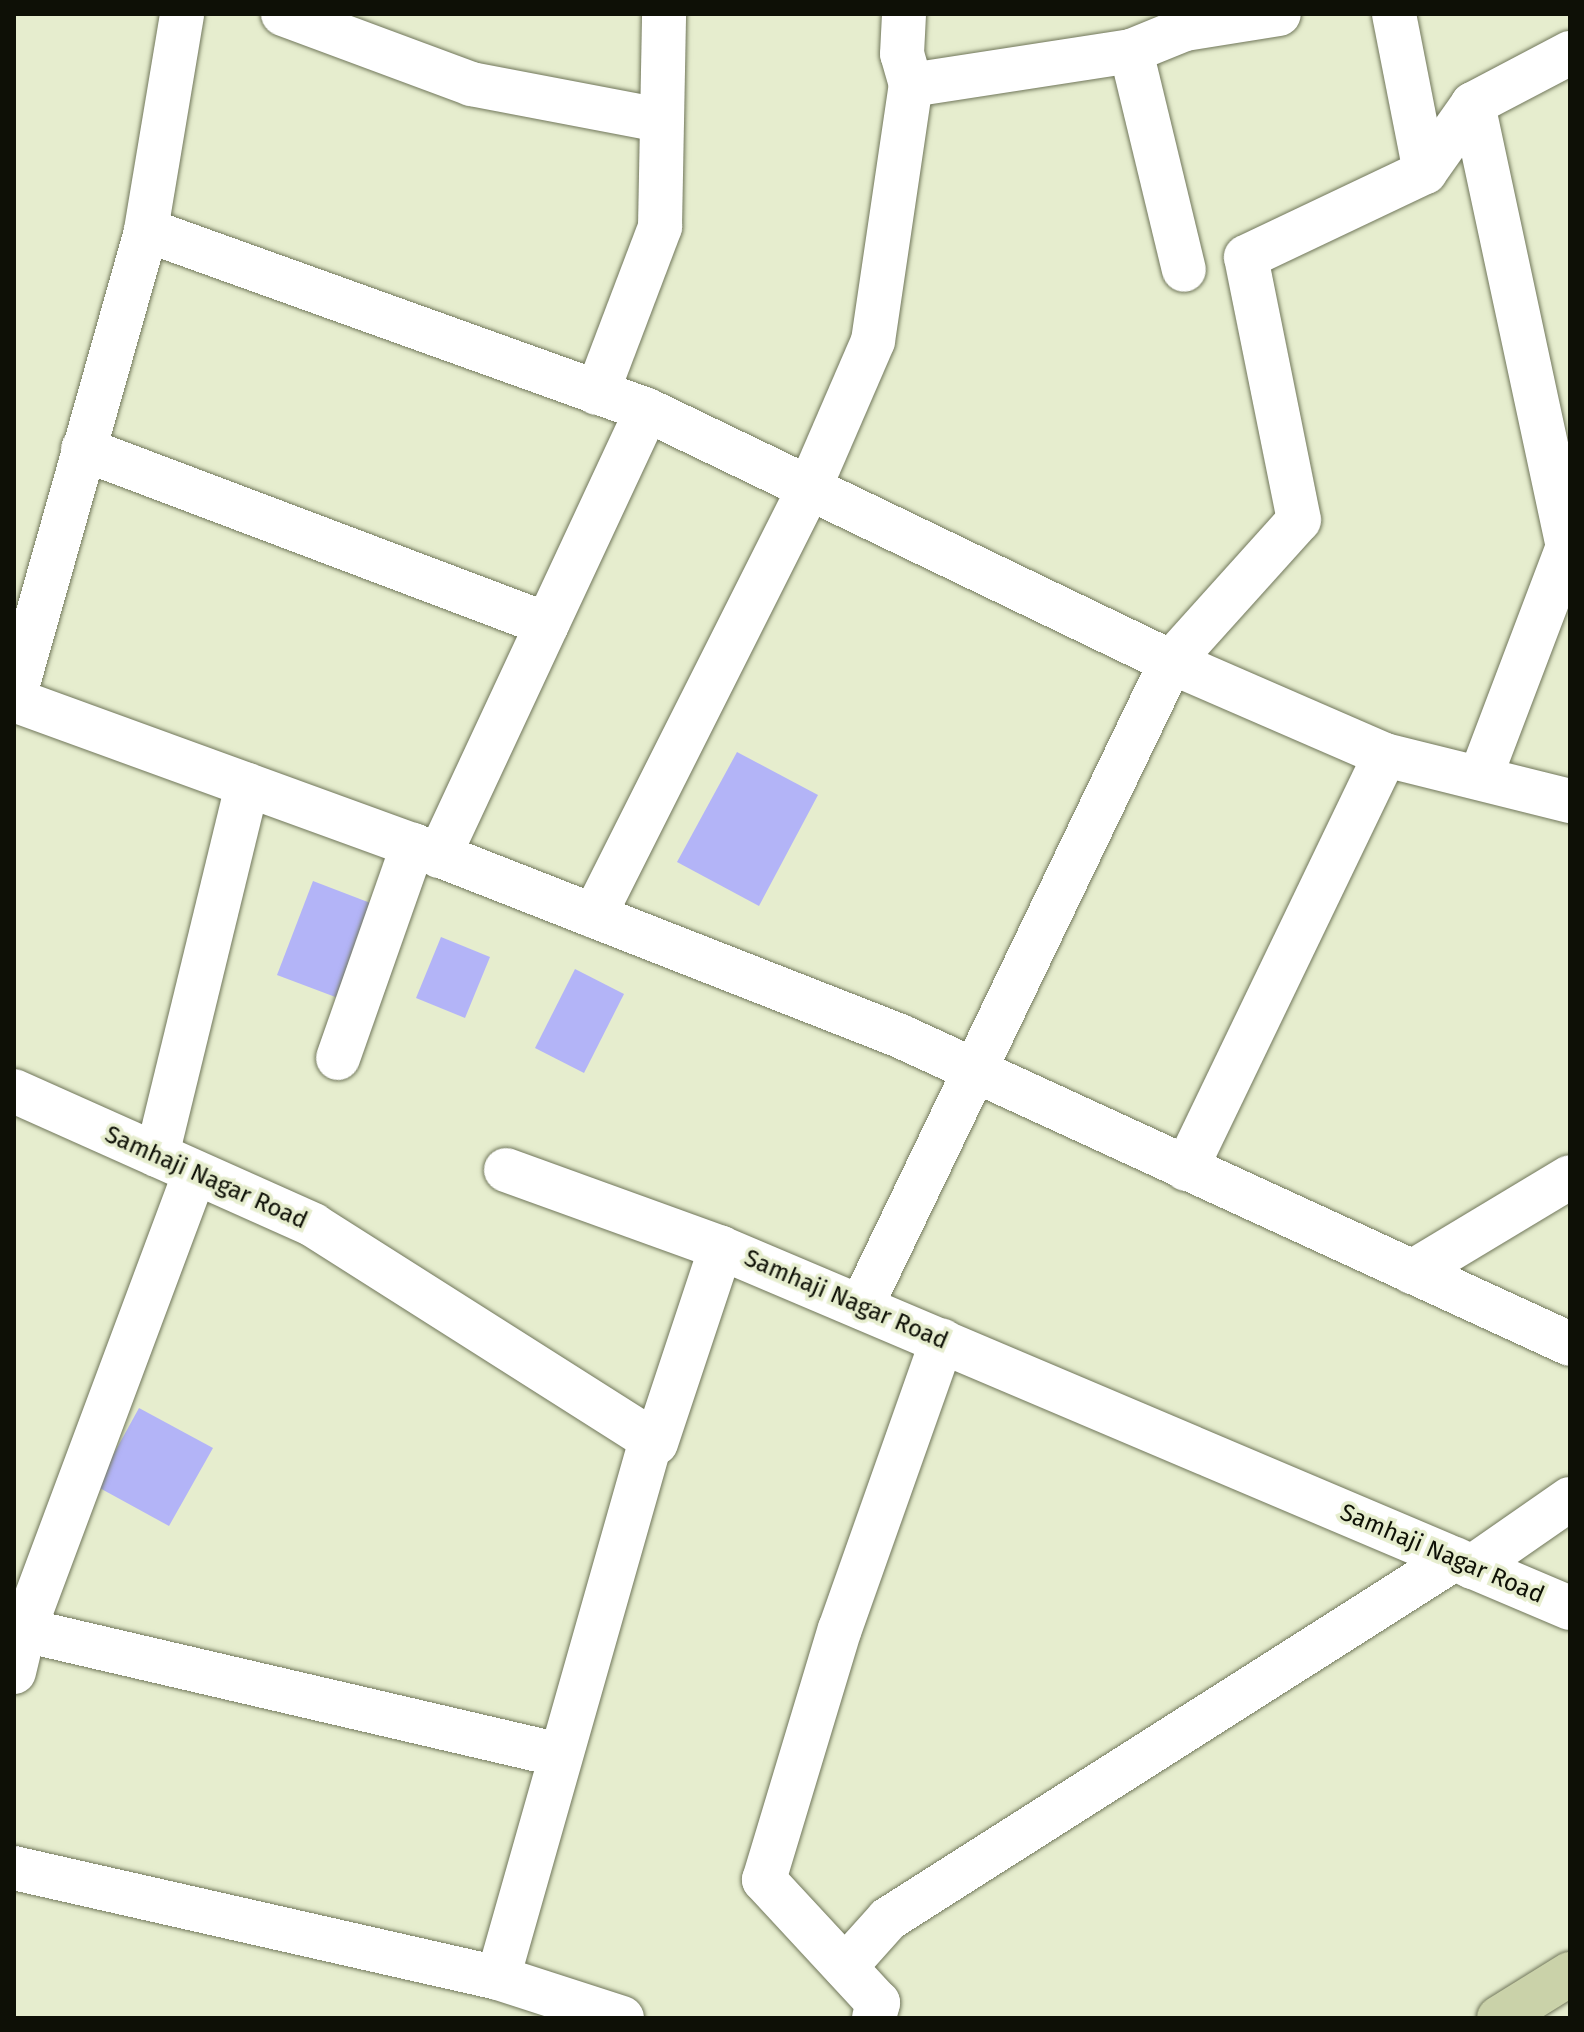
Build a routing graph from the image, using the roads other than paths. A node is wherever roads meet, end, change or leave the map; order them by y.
1 (182, 14) edge
2 (283, 14) edge
3 (664, 14) edge
4 (904, 14) edge
5 (1279, 14) edge
6 (1394, 14) edge
7 (1131, 51) junction
8 (1570, 53) edge
9 (911, 85) junction
10 (1473, 104) junction
11 (659, 120) junction
12 (1425, 172) junction
13 (146, 230) junction
14 (1184, 270) dead end
15 (597, 393) junction
16 (647, 410) junction
17 (83, 449) junction
18 (809, 489) junction
19 (1569, 551) edge
20 (547, 624) junction
21 (1171, 662) junction
22 (14, 699) edge
23 (1385, 755) junction
24 (1480, 778) junction
25 (247, 785) junction
26 (1570, 801) edge
27 (426, 850) junction
28 (594, 916) junction
29 (338, 1058) dead end
30 (971, 1072) junction
31 (14, 1091) edge
32 (176, 1164) junction
33 (1186, 1169) junction
34 (506, 1170) dead end
35 (1570, 1177) edge
36 (721, 1248) junction
37 (1412, 1272) junction
38 (861, 1307) junction
39 (942, 1341) junction
40 (1570, 1344) edge
41 (651, 1440) junction
42 (1570, 1499) edge
43 (1463, 1563) junction
44 (1570, 1608) edge
45 (19, 1628) edge
46 (14, 1672) edge
47 (560, 1755) junction
48 (14, 1868) edge
49 (845, 1967) junction
50 (1570, 1974) edge
51 (498, 1978) junction
52 (567, 2010) edge
53 (622, 2018) edge
54 (874, 2018) edge
55 (1499, 2018) edge

1 - 13 street
2 - 11 street
3 - 11 street
4 - 9 street
5 - 7 street
6 - 12 street
7 - 9 street
7 - 14 street
8 - 10 street
9 - 18 street
10 - 12 street
10 - 19 street
11 - 15 street
12 - 21 street
13 - 15 street
13 - 17 street
15 - 16 street
16 - 18 street
16 - 20 street
17 - 20 street
17 - 22 street
18 - 21 street
18 - 28 street
19 - 24 street
20 - 27 street
21 - 23 street
21 - 30 street
22 - 25 street
23 - 24 street
23 - 33 street
24 - 26 street
25 - 27 street
25 - 32 street
27 - 28 street
27 - 29 street
28 - 30 street
30 - 33 street
30 - 38 street
31 - 32 street, Samhaji Nagar Road
32 - 41 street, Samhaji Nagar Road
32 - 45 street
33 - 37 street
34 - 36 street
35 - 37 street
36 - 38 street, Samhaji Nagar Road
36 - 41 street, Samhaji Nagar Road
37 - 40 street
38 - 39 street, Samhaji Nagar Road
39 - 43 street, Samhaji Nagar Road
39 - 49 street
41 - 47 street
42 - 43 street
43 - 44 street, Samhaji Nagar Road
43 - 49 street
45 - 46 street
45 - 47 street
47 - 51 street
48 - 51 street
49 - 54 street
50 - 55 main road
51 - 52 street
52 - 53 street

